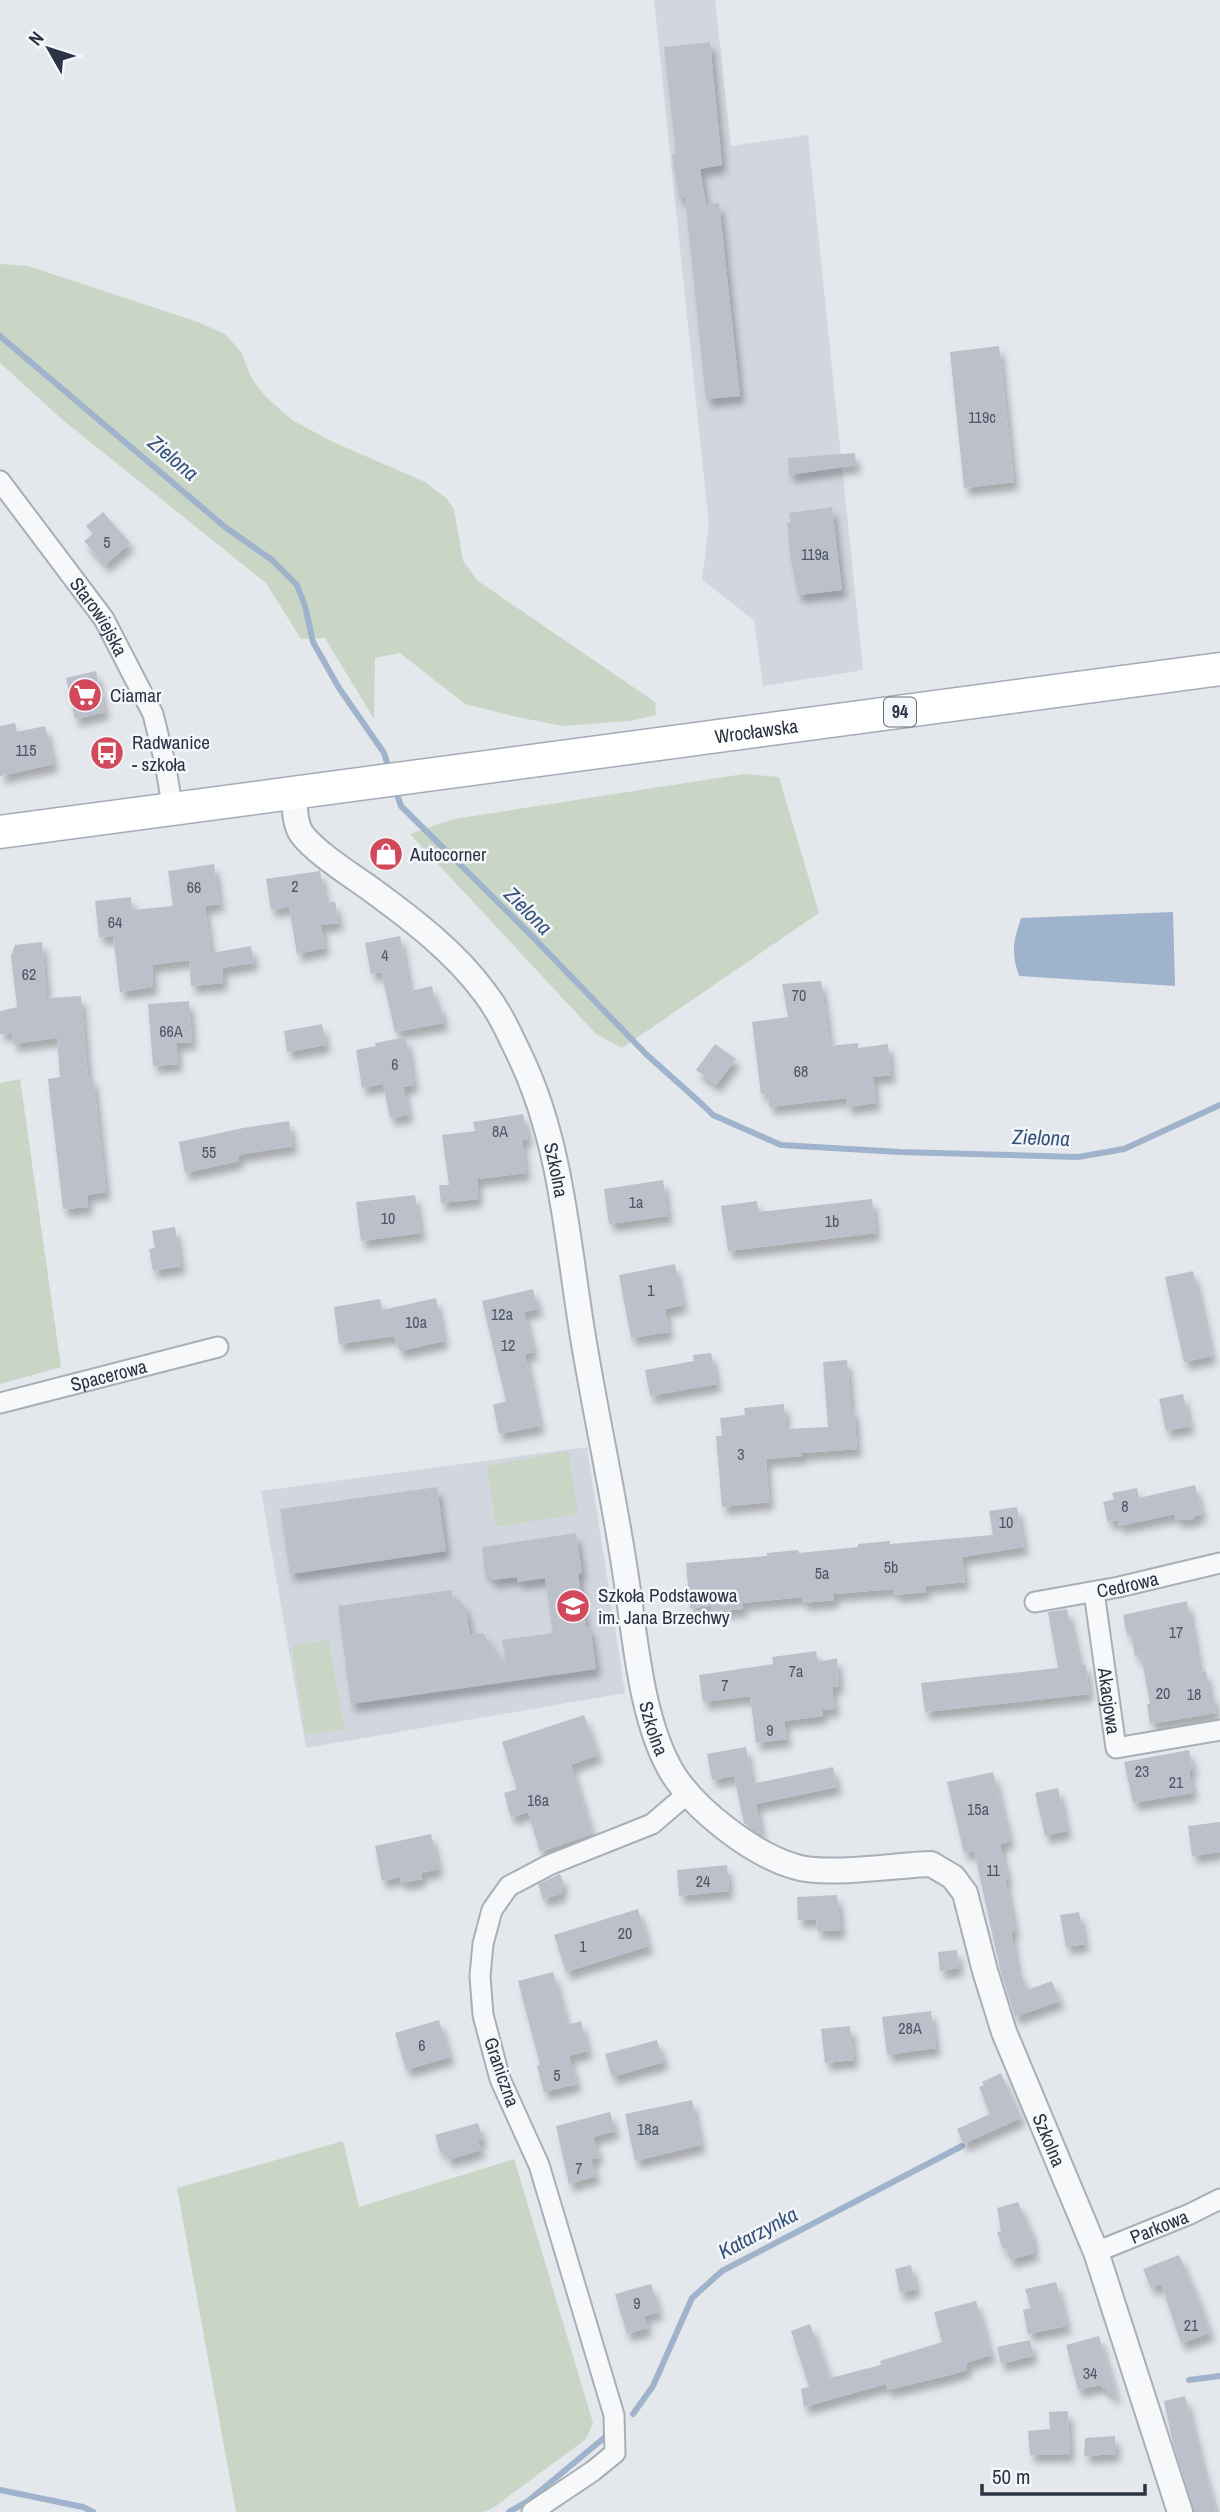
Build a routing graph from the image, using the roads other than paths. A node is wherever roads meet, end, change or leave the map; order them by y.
1 (0, 481) edge
2 (1220, 669) edge
3 (294, 793) junction
4 (173, 810) junction
5 (0, 832) edge
6 (218, 1347) dead end
7 (0, 1403) edge
8 (1220, 1563) edge
9 (1094, 1592) junction
10 (1035, 1602) dead end
11 (1220, 1730) edge
12 (687, 1794) junction
13 (1220, 2199) edge
14 (1096, 2252) junction
15 (532, 2512) edge
16 (1180, 2512) edge

1 - 4 street, Starowiejska
2 - 3 main road, Wrocławska / 94
3 - 4 main road, 94
3 - 12 street, Szkolna
4 - 5 main road, 94
6 - 7 street, Spacerowa
8 - 9 street, Cedrowa
9 - 10 street, Cedrowa
9 - 11 street, Akacjowa
12 - 14 street, Szkolna
12 - 15 street, Graniczna
13 - 14 street, Parkowa
14 - 16 street, Szkolna

